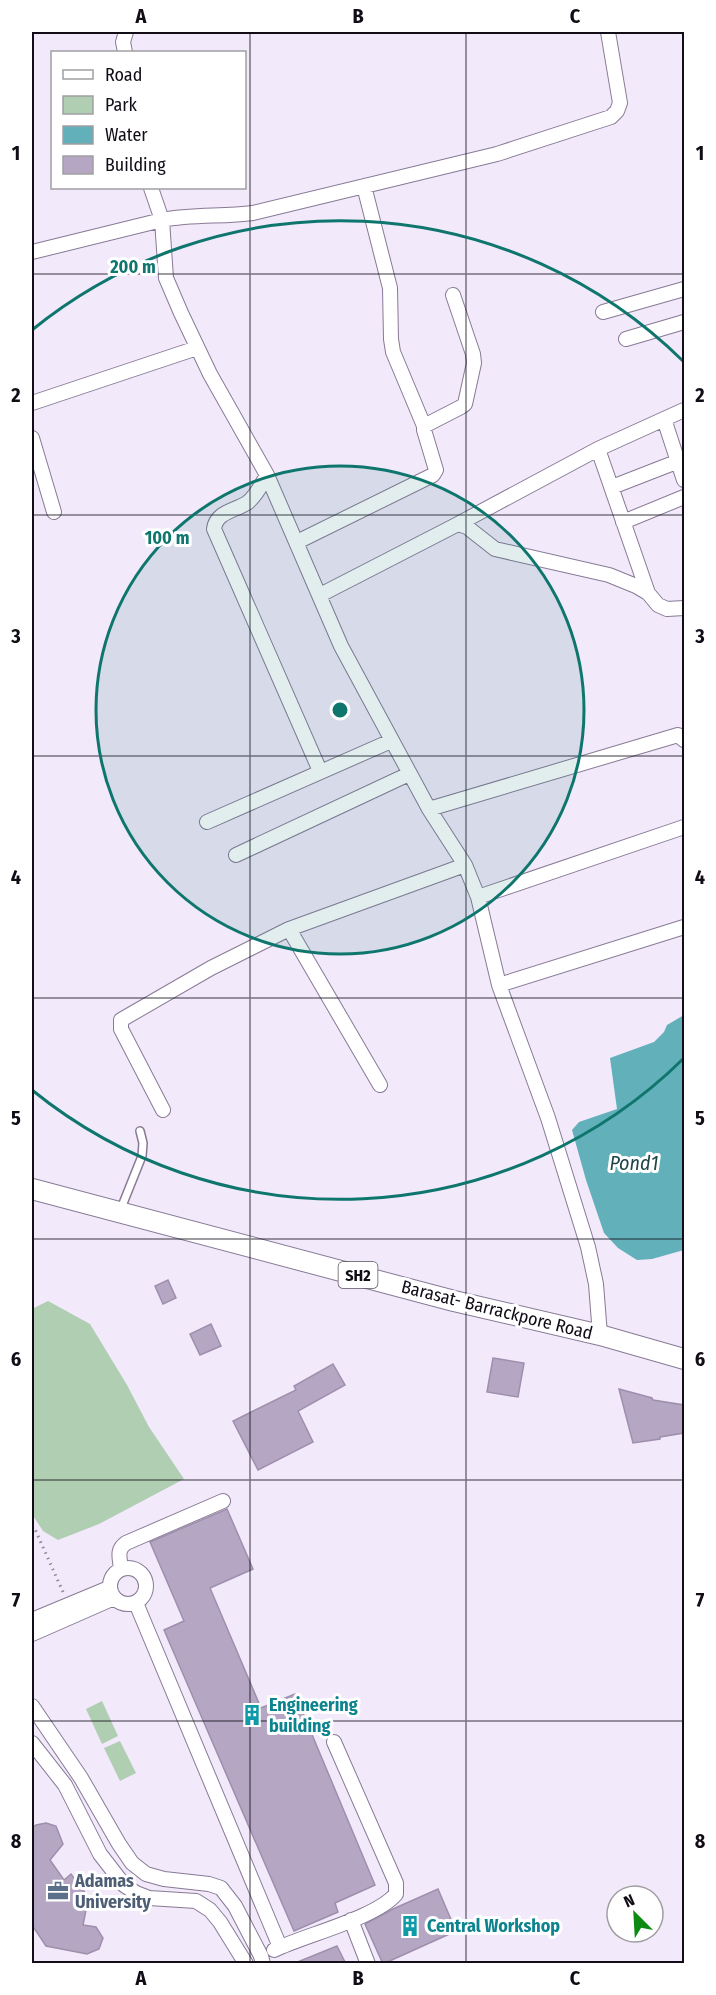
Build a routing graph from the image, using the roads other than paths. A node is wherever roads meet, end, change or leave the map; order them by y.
1 (126, 32) edge
2 (608, 32) edge
3 (125, 51) edge
4 (364, 186) junction
5 (151, 189) edge
6 (162, 220) junction
7 (32, 252) edge
8 (684, 289) edge
9 (453, 295) dead end
10 (603, 312) dead end
11 (684, 322) edge
12 (626, 339) dead end
13 (197, 348) junction
14 (32, 403) edge
15 (684, 410) edge
16 (664, 419) junction
17 (424, 426) junction
18 (32, 438) edge
19 (598, 448) junction
20 (682, 460) edge
21 (267, 475) junction
22 (684, 480) edge
23 (612, 487) junction
24 (684, 496) edge
25 (54, 512) dead end
26 (623, 522) junction
27 (458, 524) junction
28 (297, 542) junction
29 (648, 593) junction
30 (320, 595) junction
31 (684, 609) edge
32 (684, 740) edge
33 (391, 741) junction
34 (320, 771) junction
35 (409, 774) junction
36 (429, 809) junction
37 (207, 822) dead end
38 (684, 827) edge
39 (236, 855) dead end
40 (465, 865) junction
41 (478, 897) junction
42 (684, 927) edge
43 (289, 929) junction
44 (499, 985) junction
45 (380, 1085) dead end
46 (163, 1110) dead end
47 (140, 1131) dead end
48 (32, 1189) edge
49 (119, 1212) junction
50 (600, 1335) junction
51 (684, 1359) edge
52 (223, 1501) dead end
53 (121, 1569) junction
54 (112, 1593) junction
55 (136, 1603) junction
56 (32, 1620) edge
57 (32, 1634) edge
58 (32, 1706) edge
59 (334, 1742) dead end
60 (32, 1743) edge
61 (119, 1844) junction
62 (100, 1854) junction
63 (351, 1920) junction
64 (280, 1947) junction
65 (262, 1960) edge
66 (246, 1964) edge
67 (368, 1964) edge

1 - 3 street
2 - 4 street
4 - 6 street
4 - 17 street
5 - 6 street
6 - 7 street
6 - 13 street
8 - 10 street
9 - 17 street
11 - 12 street
13 - 14 street
13 - 21 street
15 - 16 street
16 - 19 street
16 - 20 street
17 - 28 street
18 - 25 street
19 - 23 street
19 - 27 street
20 - 22 street
20 - 23 street
21 - 28 street
21 - 34 street
23 - 26 street
24 - 26 street
26 - 29 street
27 - 29 street
27 - 30 street
28 - 30 street
29 - 31 street
30 - 33 street
32 - 36 street
33 - 34 street
33 - 35 street
34 - 37 street
35 - 36 street
35 - 39 street
36 - 40 street
38 - 41 street
40 - 41 street
40 - 43 street
41 - 44 street
42 - 44 street
43 - 45 street
43 - 46 street
44 - 50 street
47 - 49 lane
48 - 49 main road, Barasat- Barrackpore Road / SH2
49 - 50 main road, Barasat- Barrackpore Road / SH2
50 - 51 main road, Barasat- Barrackpore Road / SH2
52 - 53 street
53 - 54 street
53 - 55 street
54 - 55 street
54 - 56 street
54 - 57 street
55 - 64 street
58 - 61 street
59 - 63 street
60 - 62 street
61 - 62 street
61 - 65 street
62 - 66 street
63 - 64 street
63 - 67 street
64 - 65 street

